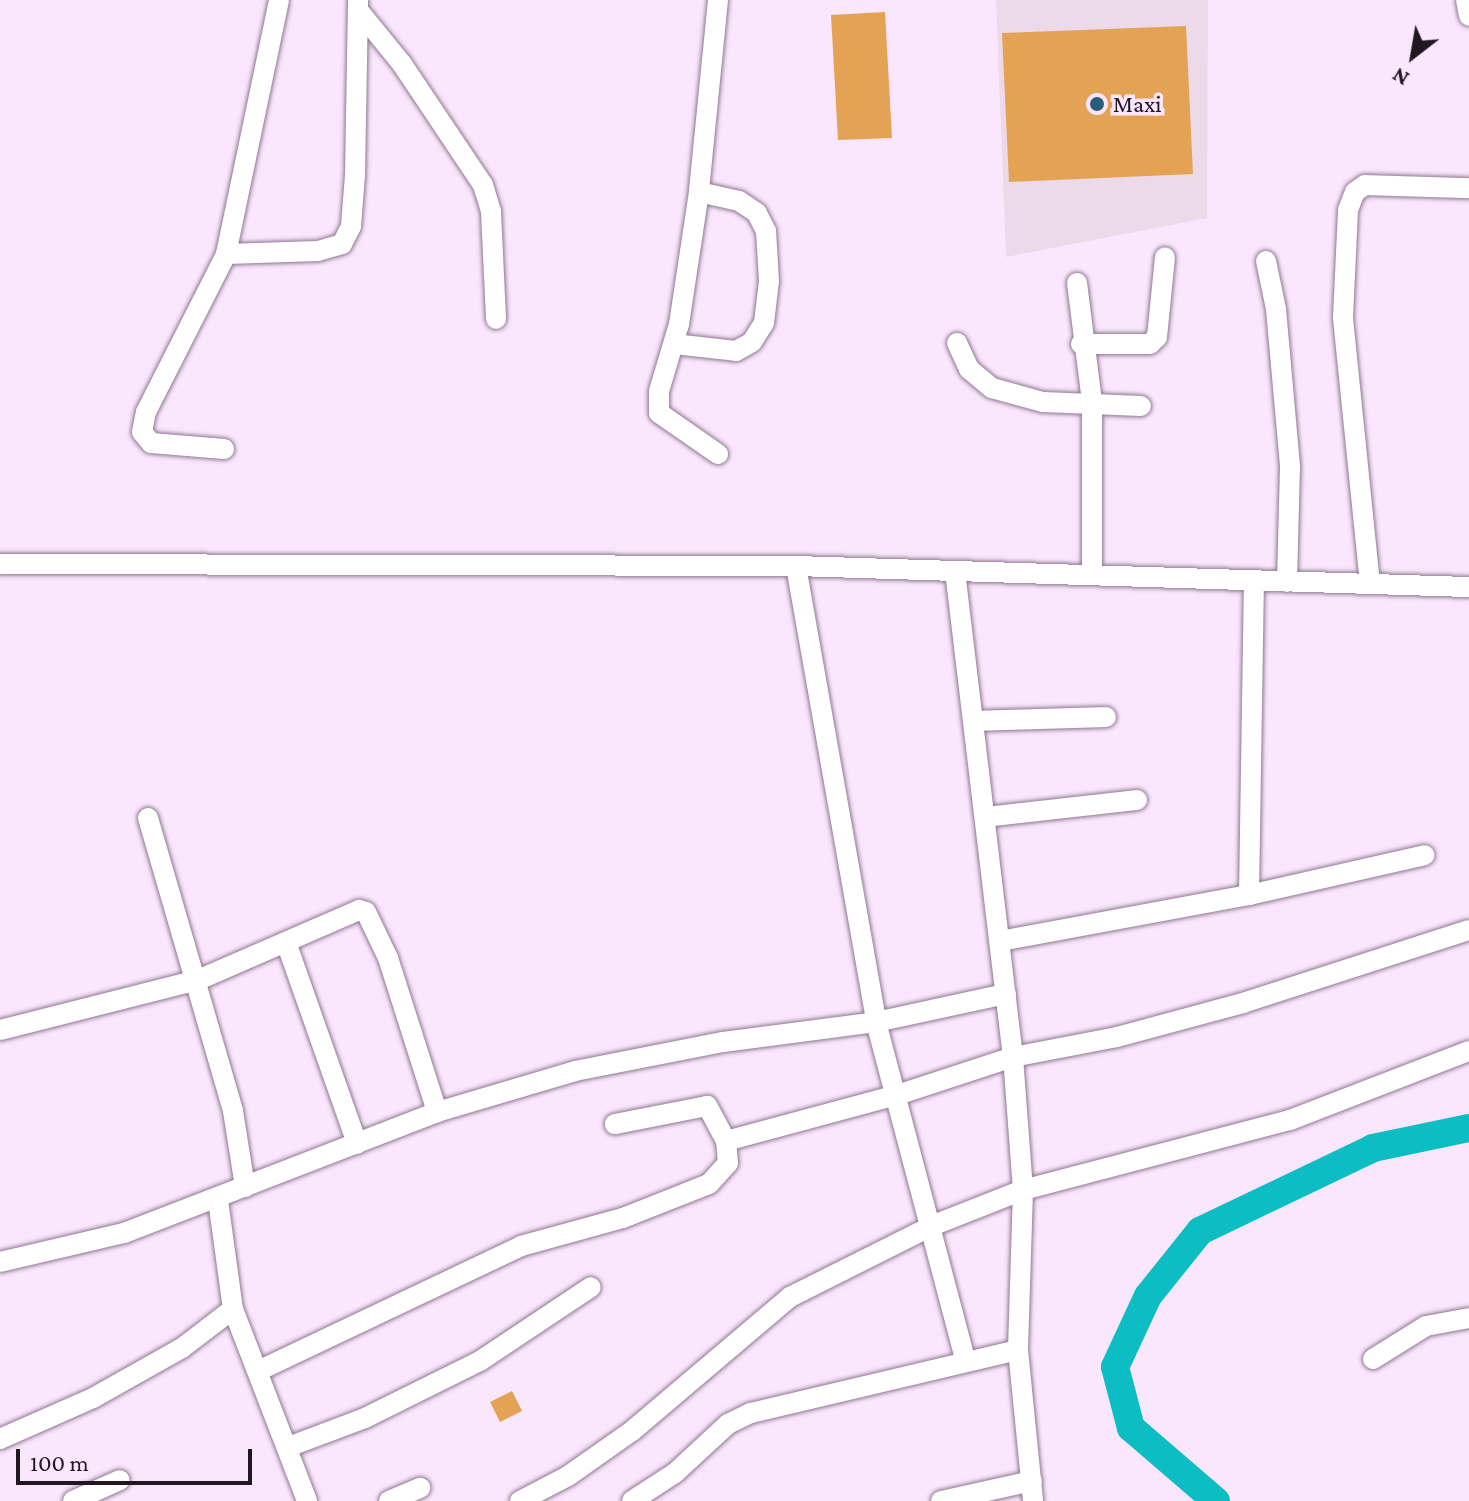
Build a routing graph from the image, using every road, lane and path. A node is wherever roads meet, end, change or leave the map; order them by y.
1 (279, 0) edge
2 (718, 0) edge
3 (1466, 0) edge
4 (358, 5) edge
5 (1469, 16) edge
6 (1469, 188) edge
7 (699, 192) junction
8 (226, 254) junction
9 (1165, 257) dead end
10 (1266, 261) dead end
11 (1077, 283) dead end
12 (496, 319) dead end
13 (957, 343) dead end
14 (674, 344) junction
15 (1081, 344) junction
16 (1092, 402) junction
17 (1141, 406) dead end
18 (224, 449) dead end
19 (718, 454) dead end
20 (0, 564) edge
21 (796, 566) junction
22 (955, 571) junction
23 (1092, 575) junction
24 (1254, 581) junction
25 (1287, 582) junction
26 (1370, 584) junction
27 (1469, 587) edge
28 (1106, 717) dead end
29 (973, 721) junction
30 (1137, 800) dead end
31 (985, 817) junction
32 (148, 818) dead end
33 (1425, 855) dead end
34 (1249, 895) junction
35 (1469, 930) edge
36 (1000, 941) junction
37 (286, 942) junction
38 (198, 980) junction
39 (1006, 994) junction
40 (876, 1022) junction
41 (0, 1030) edge
42 (1469, 1051) edge
43 (1013, 1057) junction
44 (897, 1095) junction
45 (437, 1112) junction
46 (615, 1124) dead end
47 (726, 1141) junction
48 (357, 1144) junction
49 (245, 1187) junction
50 (1023, 1190) junction
51 (218, 1200) junction
52 (934, 1225) junction
53 (0, 1262) edge
54 (591, 1287) dead end
55 (233, 1309) junction
56 (1469, 1318) edge
57 (1018, 1350) junction
58 (1373, 1359) dead end
59 (965, 1360) junction
60 (258, 1371) junction
61 (0, 1439) edge
62 (288, 1447) junction
63 (120, 1480) dead end
64 (420, 1488) dead end
65 (1032, 1491) edge
66 (73, 1501) edge
67 (307, 1501) edge
68 (389, 1501) edge
69 (520, 1501) edge
70 (632, 1501) edge
71 (941, 1501) edge

1 - 8 street
2 - 7 street
3 - 5 street
4 - 8 street
4 - 12 street
6 - 26 street
7 - 14 street
7 - 14 street
8 - 18 street
9 - 15 street
10 - 25 street
11 - 15 street
13 - 16 street
14 - 19 street
15 - 16 street
16 - 17 street
16 - 23 street
20 - 21 street
21 - 22 street
21 - 40 street
22 - 23 street
22 - 29 street
23 - 24 street
24 - 25 street
24 - 34 street
25 - 26 street
26 - 27 street
28 - 29 street
29 - 31 street
30 - 31 street
31 - 36 street
32 - 38 street
33 - 34 street
34 - 36 street
35 - 43 street
36 - 39 street
37 - 38 street
37 - 45 street
37 - 48 street
38 - 41 street
38 - 49 street
39 - 40 street
39 - 43 street
40 - 44 street
40 - 45 street
42 - 50 street
43 - 44 street
43 - 50 street
44 - 47 street
44 - 52 street
45 - 48 street
46 - 47 street
47 - 60 street
48 - 49 street
49 - 51 street
50 - 52 street
50 - 57 street
51 - 53 street
51 - 55 street
52 - 59 street
52 - 69 street
54 - 62 street
55 - 60 street
55 - 61 street
56 - 58 street
57 - 59 street
57 - 65 street
59 - 70 street
60 - 62 street
62 - 67 street
63 - 66 street
64 - 68 street
65 - 71 street

